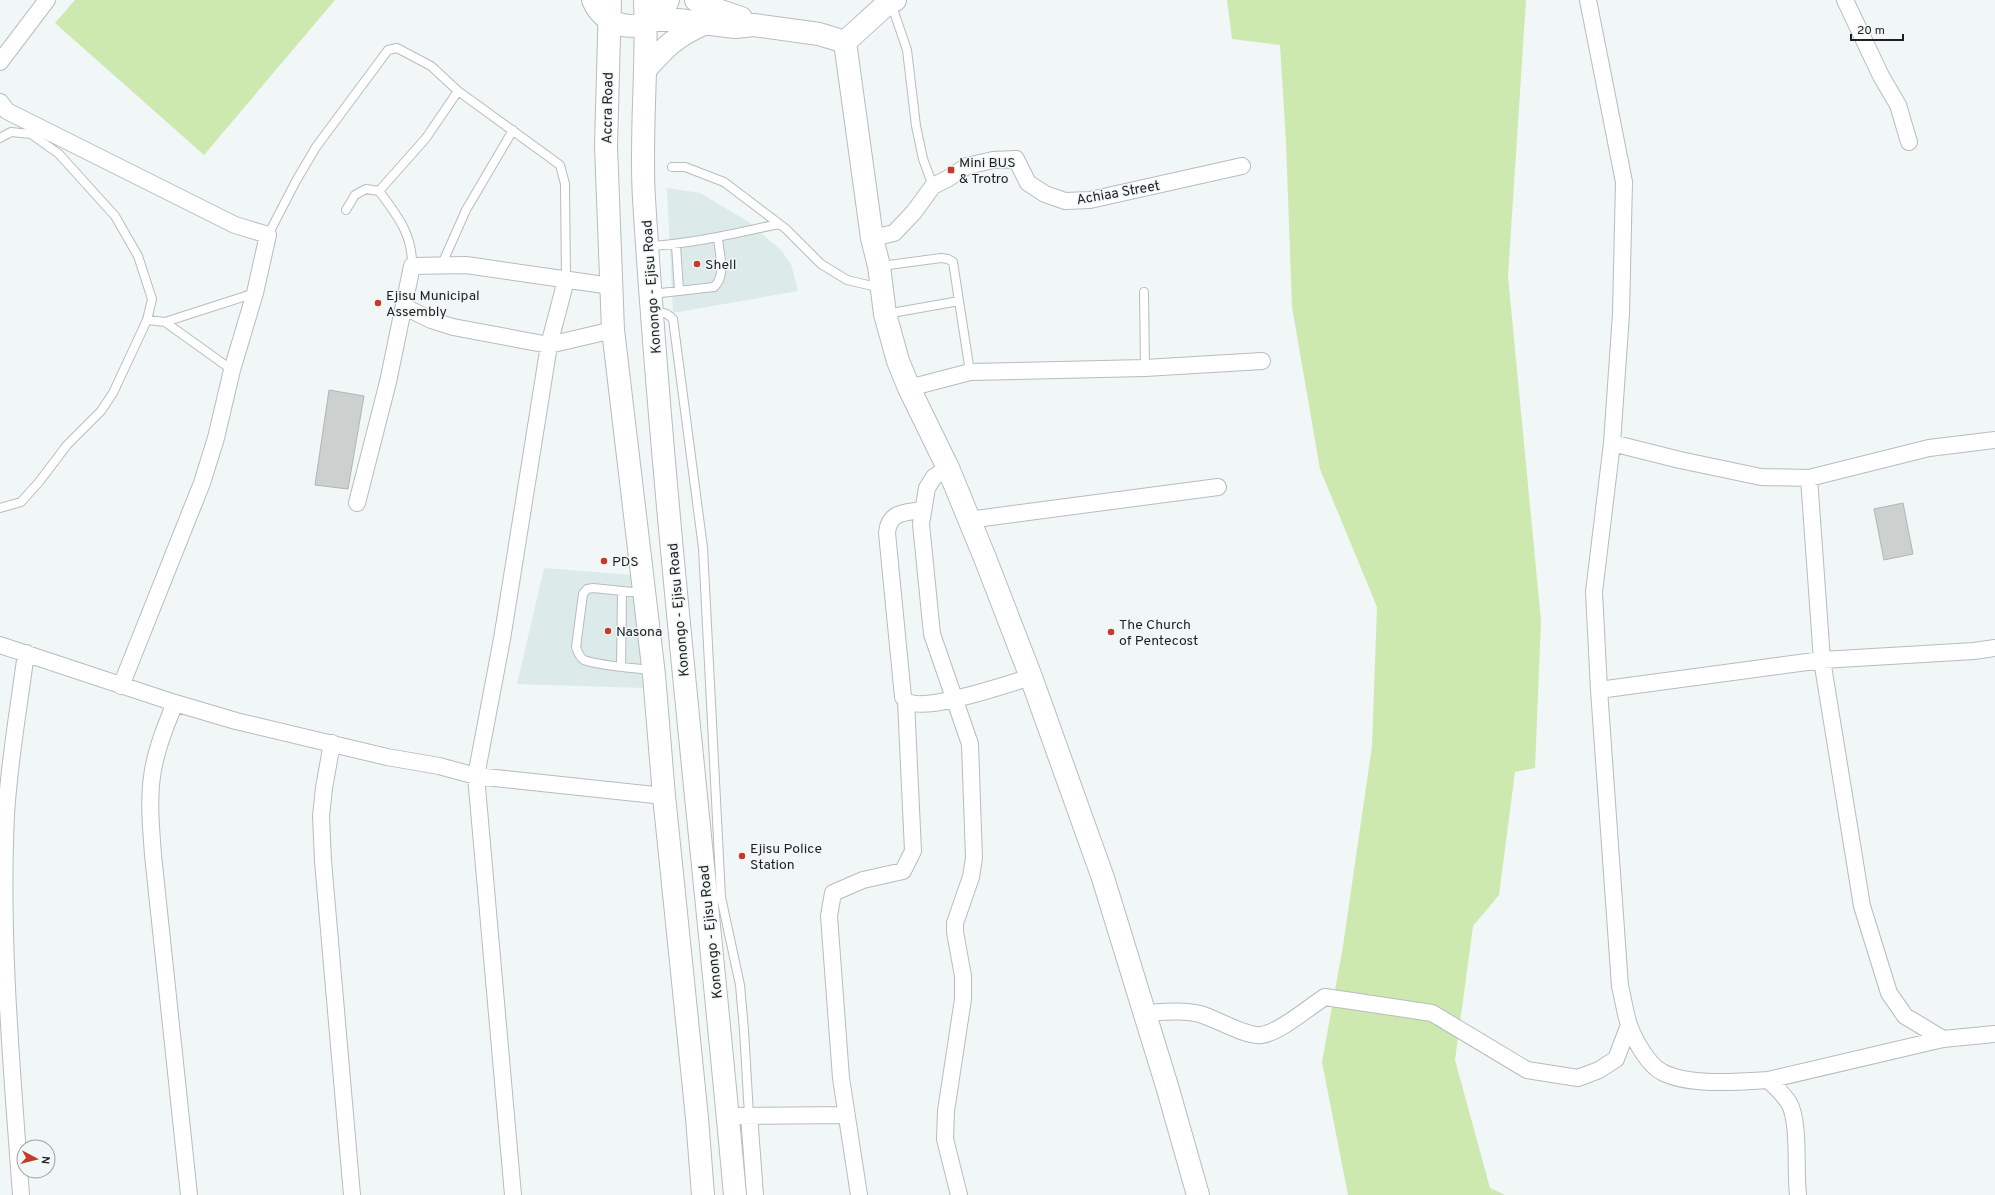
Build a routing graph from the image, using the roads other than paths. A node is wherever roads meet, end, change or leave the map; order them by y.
1 (47, 0) edge
2 (593, 0) edge
3 (668, 0) edge
4 (696, 0) edge
5 (892, 0) edge
6 (1588, 0) edge
7 (1845, 0) edge
8 (610, 11) edge
9 (648, 14) edge
10 (706, 23) junction
11 (754, 25) junction
12 (845, 42) junction
13 (0, 62) edge
14 (645, 70) junction
15 (458, 91) junction
16 (0, 102) edge
17 (513, 130) junction
18 (0, 138) edge
19 (1909, 142) dead end
20 (1242, 166) dead end
21 (672, 167) dead end
22 (933, 186) junction
23 (380, 191) junction
24 (346, 210) dead end
25 (778, 224) junction
26 (268, 235) junction
27 (718, 238) junction
28 (872, 238) junction
29 (676, 244) junction
30 (648, 246) junction
31 (442, 264) junction
32 (412, 266) junction
33 (879, 266) junction
34 (566, 280) junction
35 (611, 286) junction
36 (881, 288) junction
37 (679, 290) junction
38 (1144, 292) dead end
39 (255, 293) junction
40 (959, 301) junction
41 (652, 302) junction
42 (405, 307) junction
43 (885, 314) junction
44 (147, 320) junction
45 (165, 322) junction
46 (614, 330) junction
47 (549, 345) junction
48 (1262, 361) dead end
49 (1145, 368) junction
50 (232, 370) junction
51 (970, 372) junction
52 (909, 388) junction
53 (1995, 440) edge
54 (1612, 443) junction
55 (948, 468) junction
56 (1809, 478) junction
57 (1218, 487) dead end
58 (357, 503) dead end
59 (0, 508) edge
60 (922, 510) junction
61 (968, 520) junction
62 (622, 590) junction
63 (645, 593) junction
64 (0, 645) edge
65 (1995, 648) edge
66 (26, 653) junction
67 (1822, 660) junction
68 (620, 667) junction
69 (653, 670) junction
70 (1031, 677) junction
71 (121, 686) junction
72 (1599, 690) junction
73 (955, 699) junction
74 (906, 701) junction
75 (175, 703) junction
76 (332, 743) junction
77 (476, 776) junction
78 (664, 796) junction
79 (714, 898) junction
80 (1145, 1013) junction
81 (1629, 1025) junction
82 (1995, 1034) edge
83 (1943, 1039) junction
84 (1768, 1080) junction
85 (846, 1115) junction
86 (738, 1116) junction
87 (21, 1195) edge
88 (189, 1195) edge
89 (352, 1195) edge
90 (513, 1195) edge
91 (702, 1195) edge
92 (735, 1195) edge
93 (755, 1195) edge
94 (859, 1195) edge
95 (959, 1195) edge
96 (1198, 1195) edge
97 (1798, 1195) edge

1 - 13 street
2 - 8 main road
3 - 9 main road
4 - 11 main road
5 - 12 main road
5 - 22 lane
6 - 54 street
7 - 19 street
8 - 9 main road
8 - 35 main road, Accra Road
9 - 10 main road
9 - 14 main road, Konongo - Ejisu Road
10 - 11 main road
10 - 14 main road
11 - 12 main road
12 - 28 main road
14 - 30 main road, Konongo - Ejisu Road
15 - 17 lane
15 - 23 lane
15 - 26 lane
16 - 26 street
17 - 31 lane
17 - 34 lane
18 - 44 lane
20 - 22 street, Achiaa Street
21 - 25 lane
22 - 28 street, Achiaa Street
23 - 24 lane
23 - 32 lane
25 - 27 lane
25 - 36 lane
26 - 39 street
27 - 29 lane
27 - 37 lane
28 - 33 main road
29 - 30 lane
29 - 37 lane
30 - 41 main road, Konongo - Ejisu Road
31 - 32 street
31 - 34 street
32 - 42 street
33 - 36 main road
33 - 40 lane
34 - 35 street
34 - 47 street
35 - 46 main road
36 - 43 main road
37 - 41 lane
38 - 49 lane
39 - 45 lane
39 - 50 street
40 - 43 lane
40 - 51 lane
41 - 79 main road, Konongo - Ejisu Road
41 - 79 lane
42 - 47 street
42 - 58 street
43 - 52 main road
44 - 45 lane
44 - 59 lane
45 - 50 lane
46 - 47 street
46 - 63 main road
47 - 77 street
48 - 49 street
49 - 51 street
50 - 71 street
51 - 52 street
52 - 55 main road
53 - 56 street
54 - 56 street
54 - 72 street
55 - 60 street
55 - 61 main road
56 - 67 street
57 - 61 street
60 - 73 street
60 - 74 street
61 - 70 main road
62 - 63 lane
62 - 68 lane
62 - 68 lane
63 - 69 main road
64 - 66 street
65 - 67 street
66 - 71 street
66 - 87 street
67 - 72 street
67 - 83 street
68 - 69 lane
69 - 78 main road
70 - 73 street
70 - 80 main road
71 - 75 street
72 - 81 street
73 - 74 street
73 - 95 street
74 - 85 street
75 - 76 street
75 - 88 street
76 - 77 street
76 - 89 street
77 - 78 street
77 - 90 street
78 - 91 main road
79 - 86 main road, Konongo - Ejisu Road
80 - 81 street
80 - 96 main road
81 - 84 street
82 - 83 street
83 - 84 street
84 - 97 street
85 - 86 street
85 - 94 street
86 - 92 main road, Konongo - Ejisu Road
86 - 93 street

